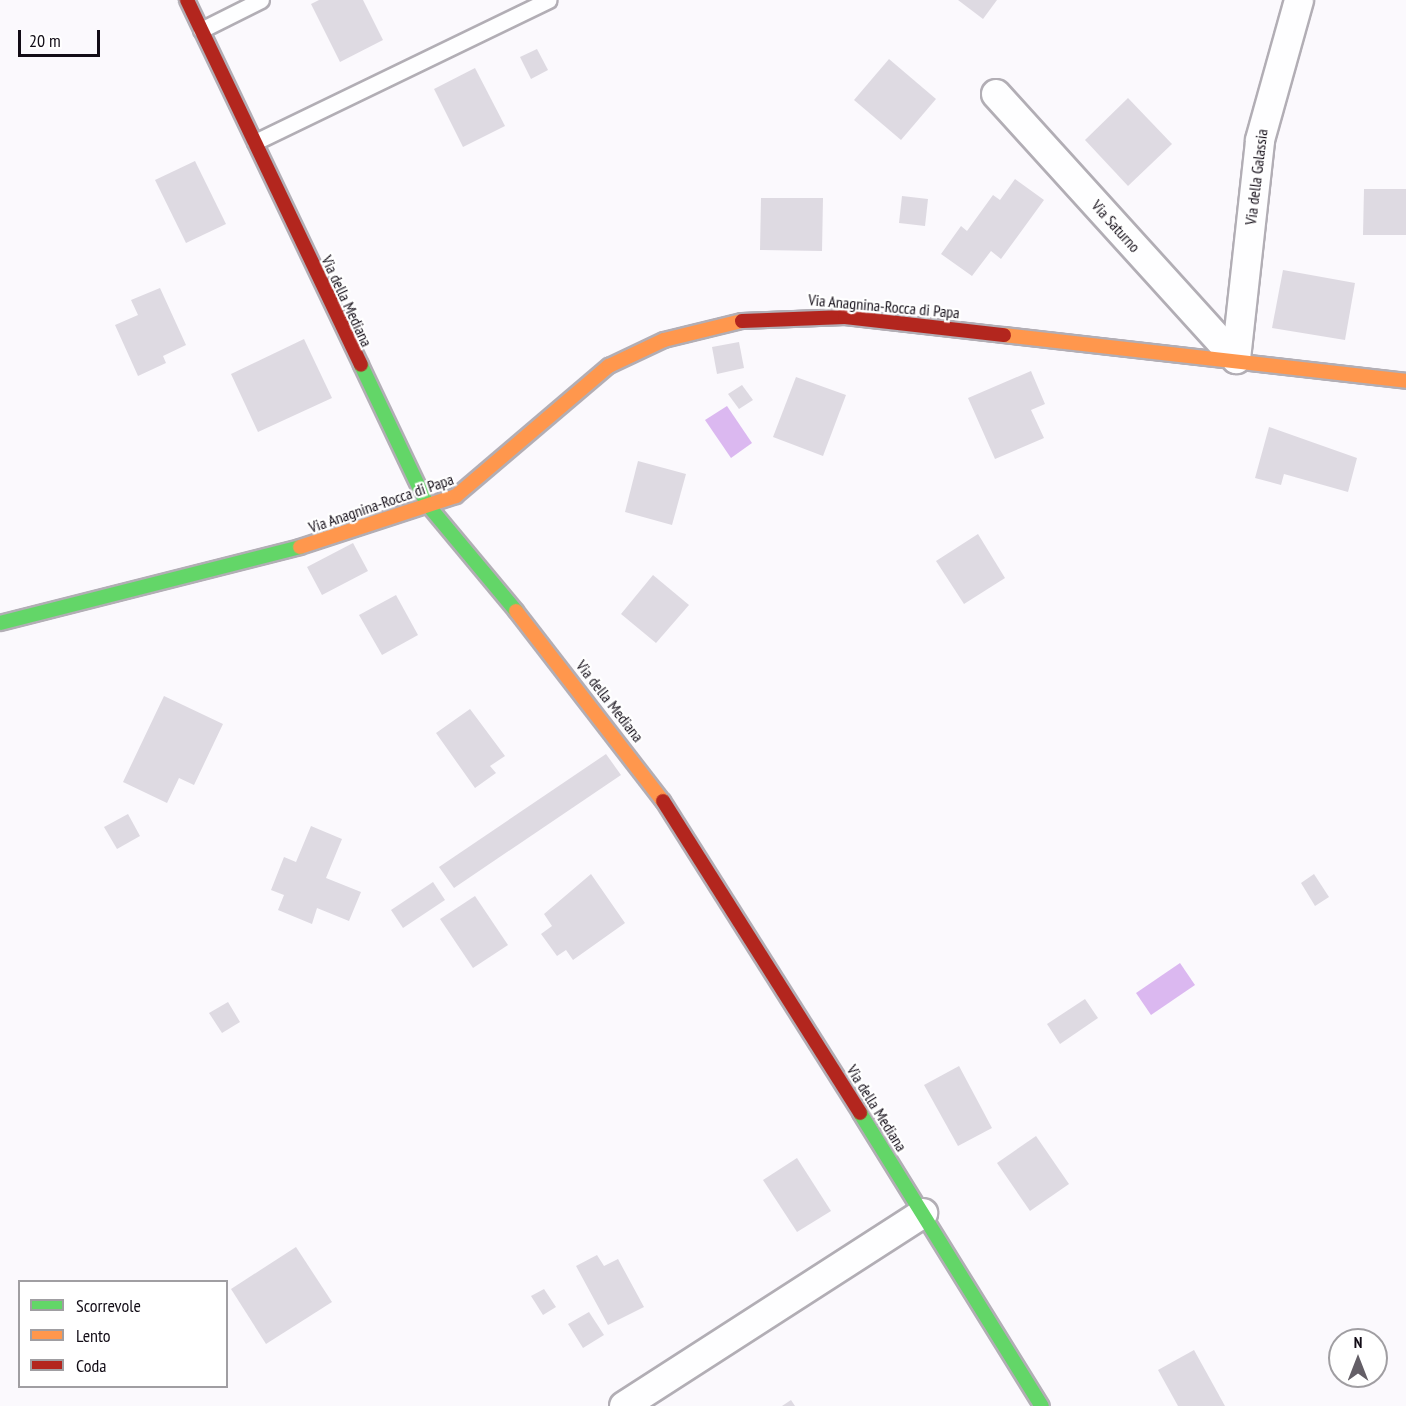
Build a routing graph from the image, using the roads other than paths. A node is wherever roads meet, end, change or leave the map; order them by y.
1 (187, 0) edge
2 (261, 0) edge
3 (549, 0) edge
4 (1299, 0) edge
5 (201, 30) junction
6 (996, 94) dead end
7 (255, 142) junction
8 (1236, 359) junction
9 (1406, 381) edge
10 (427, 504) junction
11 (0, 623) edge
12 (923, 1213) junction
13 (624, 1406) edge
14 (1042, 1406) edge

1 - 5 street, Via della Mediana
2 - 5 lane
3 - 7 lane
4 - 8 street, Via della Galassia
5 - 7 street, Via della Mediana
6 - 8 street, Via Saturno
7 - 10 street, Via della Mediana
8 - 9 street, Via Anagnina-Rocca di Papa
8 - 10 street, Via Anagnina-Rocca di Papa
10 - 11 street, Via Anagnina-Rocca di Papa
10 - 12 street, Via della Mediana
12 - 13 street
12 - 14 street, Via della Mediana

